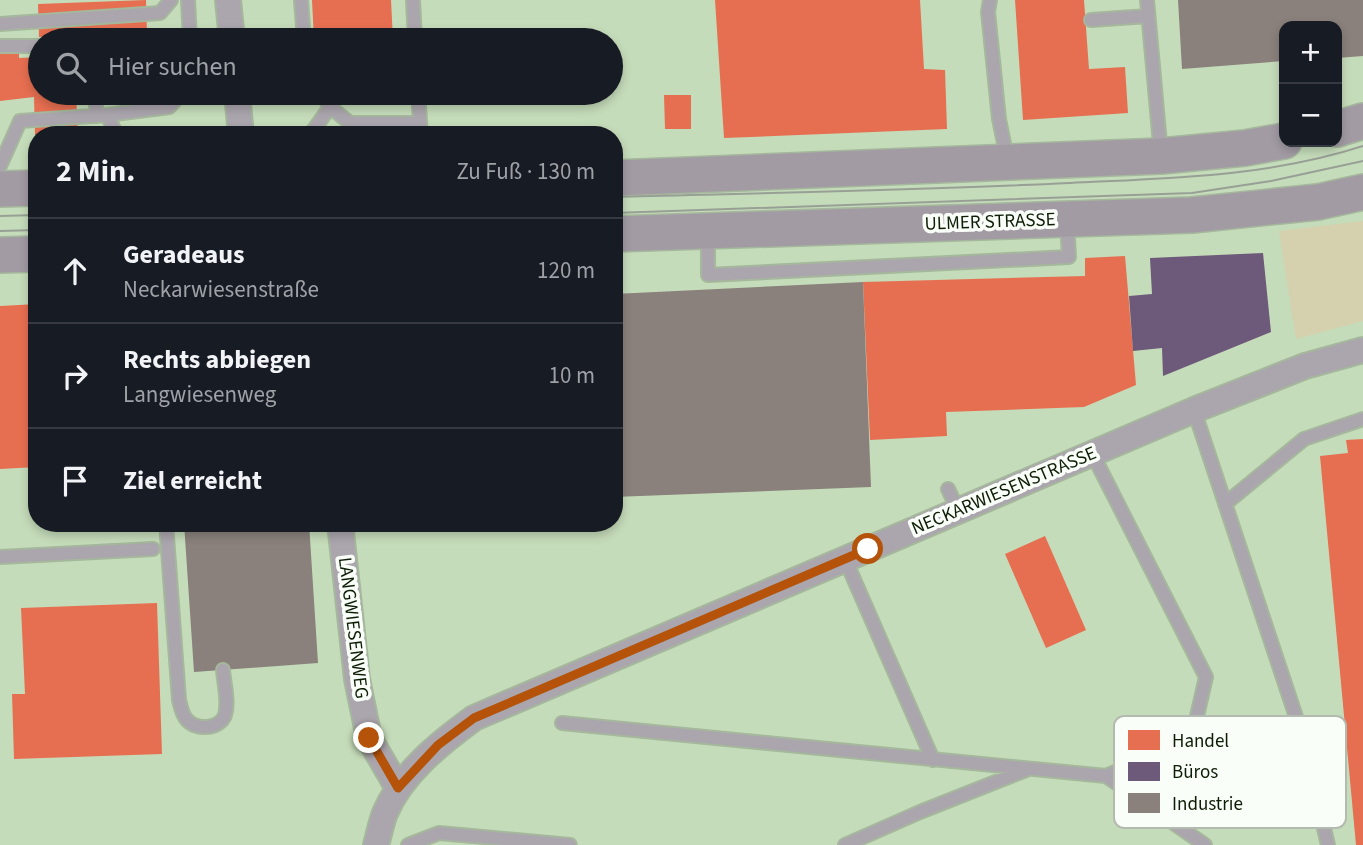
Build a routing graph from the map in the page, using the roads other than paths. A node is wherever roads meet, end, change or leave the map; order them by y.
1 (171, 0) edge
2 (188, 0) edge
3 (228, 0) edge
4 (301, 0) edge
5 (413, 0) edge
6 (990, 0) edge
7 (1147, 0) edge
8 (1148, 16) junction
9 (1091, 20) dead end
10 (0, 24) edge
11 (189, 28) edge
12 (231, 28) edge
13 (303, 28) edge
14 (414, 28) edge
15 (0, 46) edge
16 (28, 46) edge
17 (98, 105) edge
18 (171, 105) edge
19 (238, 105) edge
20 (419, 105) edge
21 (330, 107) joint
22 (102, 115) junction
23 (1363, 121) edge
24 (110, 126) edge
25 (240, 126) edge
26 (316, 126) edge
27 (385, 126) edge
28 (420, 126) edge
29 (1342, 127) edge
30 (1279, 142) edge
31 (1161, 156) junction
32 (1008, 162) junction
33 (0, 166) edge
34 (623, 178) edge
35 (0, 188) edge
36 (28, 188) edge
37 (1363, 192) edge
38 (623, 234) edge
39 (28, 254) edge
40 (0, 256) edge
41 (1363, 350) edge
42 (1194, 410) junction
43 (1363, 419) edge
44 (1093, 453) junction
45 (1225, 504) junction
46 (167, 532) edge
47 (341, 532) edge
48 (153, 549) dead end
49 (0, 557) edge
50 (845, 559) junction
51 (223, 670) dead end
52 (1197, 716) edge
53 (1297, 716) edge
54 (562, 723) dead end
55 (933, 760) junction
56 (1030, 769) junction
57 (1114, 772) edge
58 (1106, 776) junction
59 (1114, 782) edge
60 (398, 788) junction
61 (1181, 828) edge
62 (376, 845) edge
63 (408, 845) edge
64 (570, 845) edge
65 (845, 845) edge
66 (1205, 845) edge

1 - 10 lane
2 - 11 lane
3 - 12 street
4 - 13 lane
5 - 14 lane
6 - 32 lane
7 - 8 lane
8 - 9 lane
8 - 31 lane
15 - 16 lane
17 - 22 lane
18 - 22 lane
19 - 25 street
20 - 28 lane
21 - 26 lane
21 - 27 lane
22 - 24 lane
22 - 33 lane
23 - 29 street
30 - 31 street
31 - 32 street
32 - 34 street
35 - 36 street
37 - 38 street, ULMER STRASSE
39 - 40 street
41 - 42 street, NECKARWIESENSTRASSE
42 - 44 street, NECKARWIESENSTRASSE
42 - 45 lane
43 - 45 lane
44 - 50 street, NECKARWIESENSTRASSE
44 - 52 lane
45 - 53 lane
46 - 51 lane
47 - 60 street, LANGWIESENWEG
48 - 49 lane
50 - 55 lane
50 - 60 street, NECKARWIESENSTRASSE
54 - 55 lane
55 - 56 lane
56 - 58 lane
56 - 65 lane
57 - 58 lane
58 - 59 lane
60 - 62 street
61 - 66 lane
63 - 64 lane

